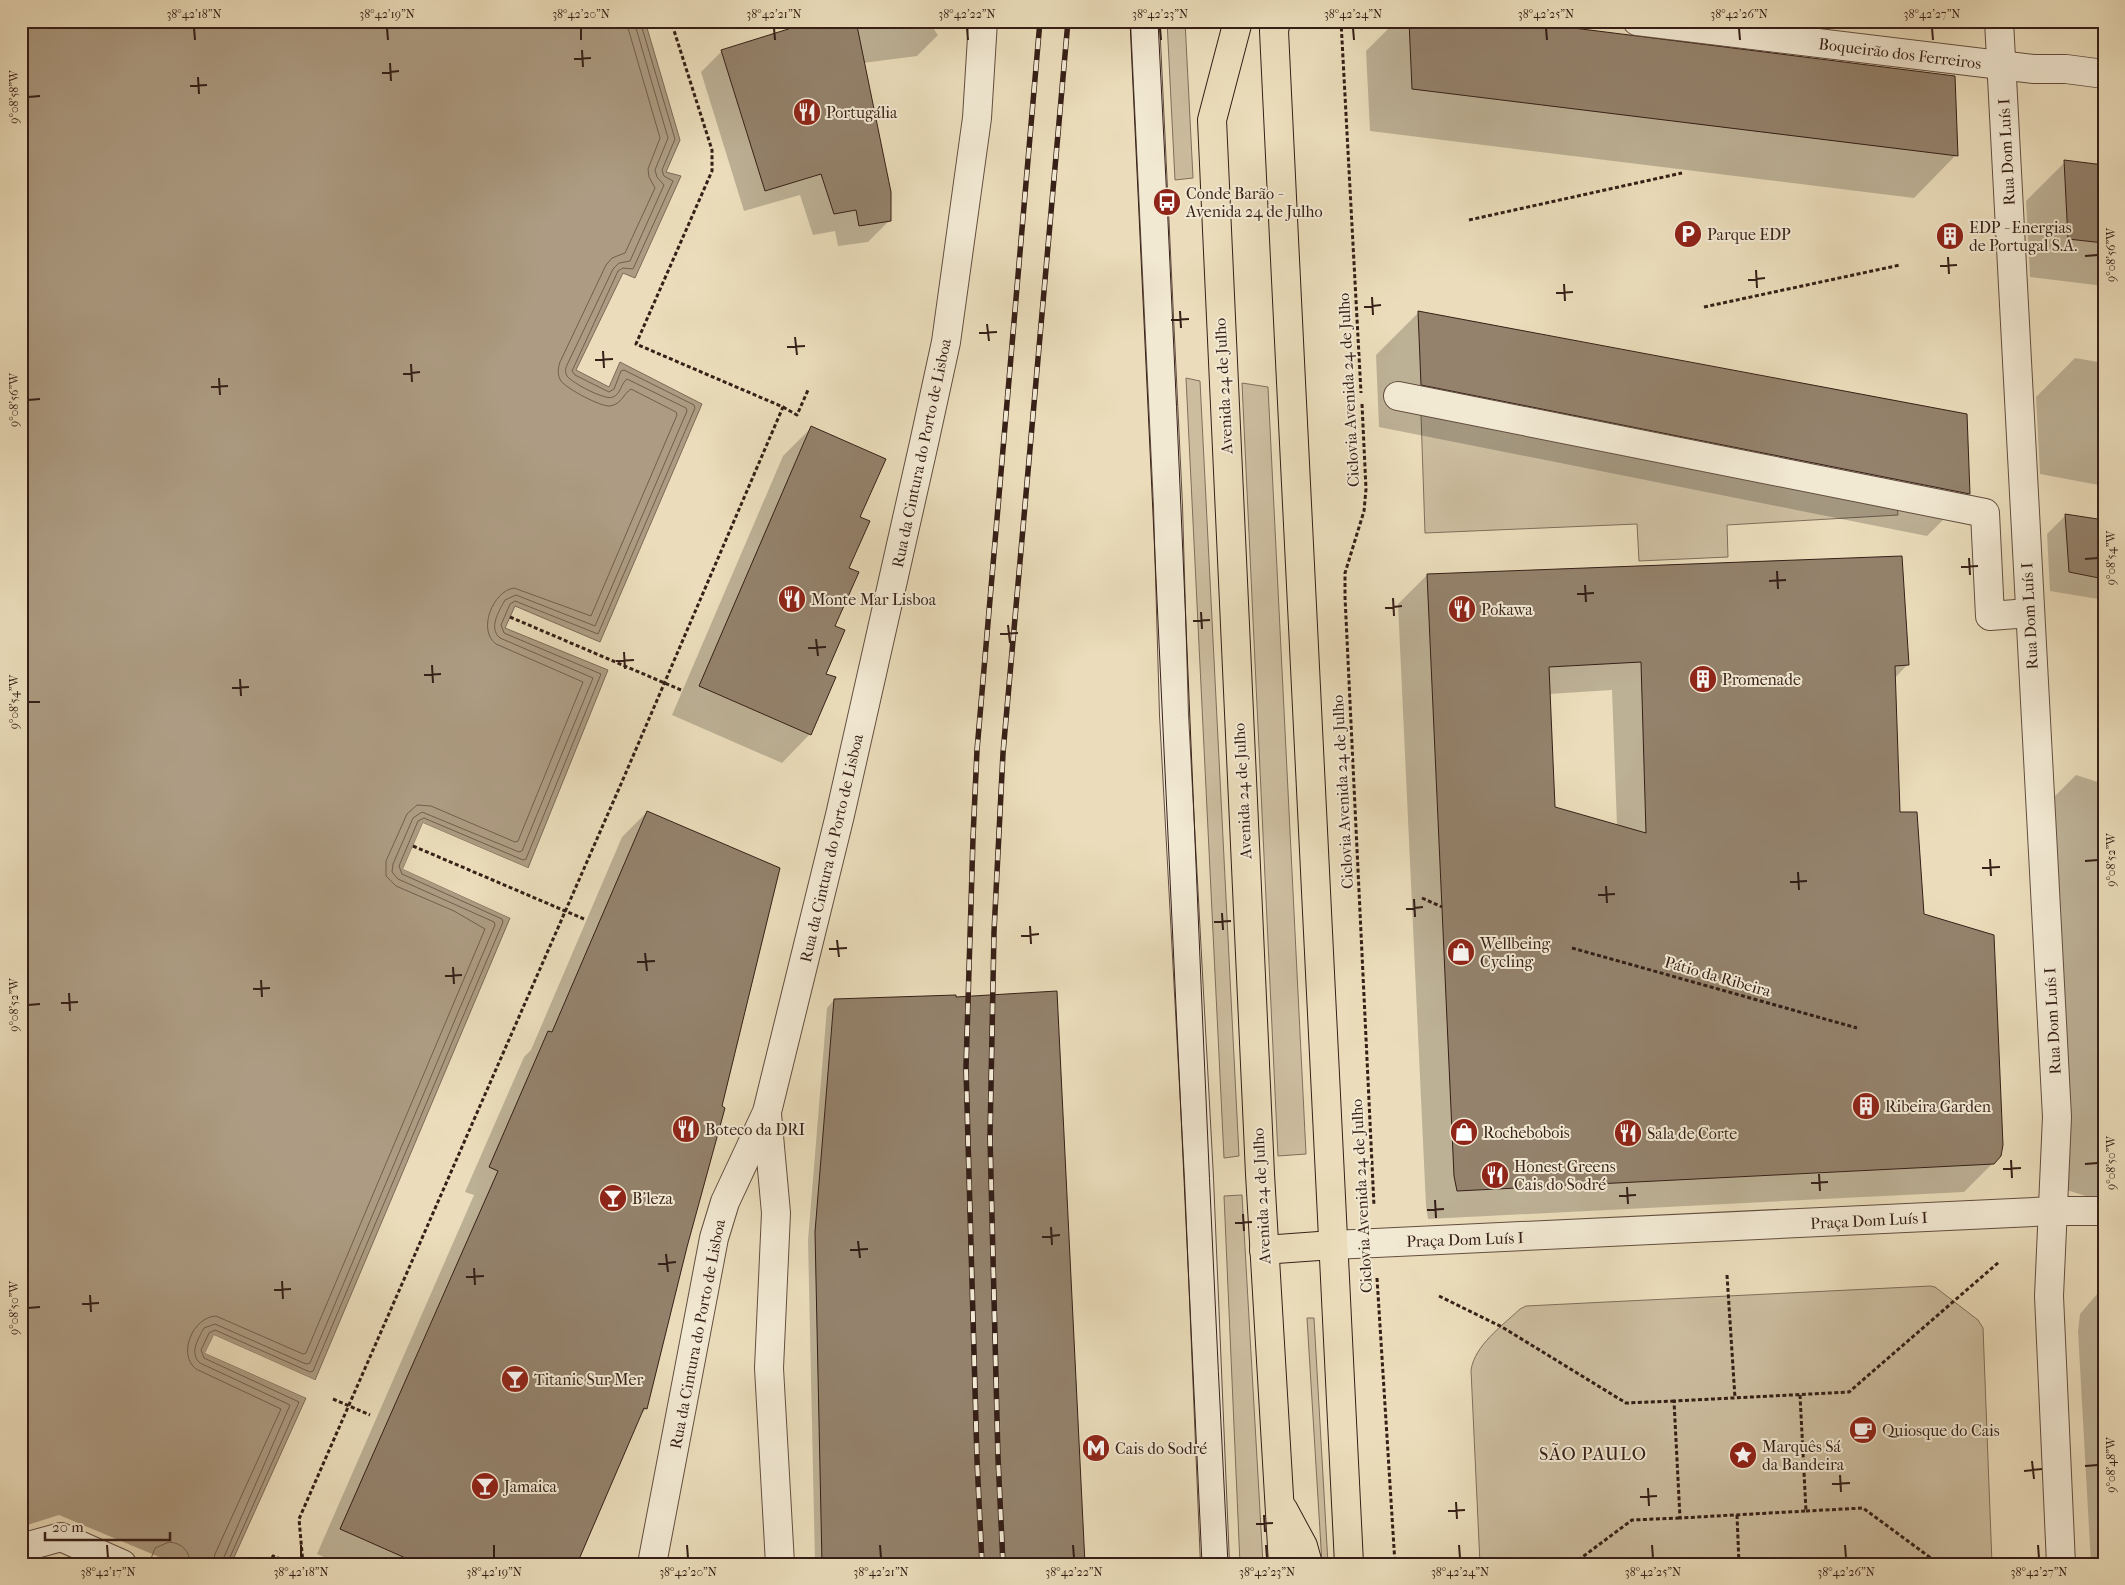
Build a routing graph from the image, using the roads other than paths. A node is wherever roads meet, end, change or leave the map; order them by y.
1 (983, 21) edge
2 (1145, 21) edge
3 (1238, 21) edge
4 (1276, 21) edge
5 (1637, 21) edge
6 (1999, 21) edge
7 (2001, 65) junction
8 (2104, 74) edge
9 (1398, 396) dead end
10 (2029, 613) junction
11 (767, 1112) junction
12 (2053, 1211) junction
13 (2104, 1211) edge
14 (1333, 1245) junction
15 (1264, 1250) junction
16 (1279, 1498) junction
17 (21, 1548) edge
18 (122, 1564) edge
19 (652, 1564) edge
20 (780, 1564) edge
21 (1215, 1564) edge
22 (1283, 1564) edge
23 (1308, 1564) edge
24 (1349, 1564) edge
25 (2061, 1564) edge

1 - 11 street, Rua da Cintura do Porto de Lisboa
2 - 21 street
3 - 15 main road, Avenida 24 de Julho
4 - 14 main road
5 - 7 street, Boqueirão dos Ferreiros
6 - 7 street, Rua Dom Luís I
7 - 8 street, Boqueirão dos Ferreiros
7 - 10 street, Rua Dom Luís I
9 - 10 street
10 - 12 street, Rua Dom Luís I
11 - 19 street, Rua da Cintura do Porto de Lisboa
11 - 20 street, Rua da Cintura do Porto de Lisboa
12 - 13 street, Praça Dom Luís I
12 - 14 street, Praça Dom Luís I
12 - 25 street
14 - 15 main road
14 - 24 main road
15 - 16 main road, Avenida 24 de Julho
16 - 22 main road, Avenida 24 de Julho
16 - 23 main road
17 - 18 street

